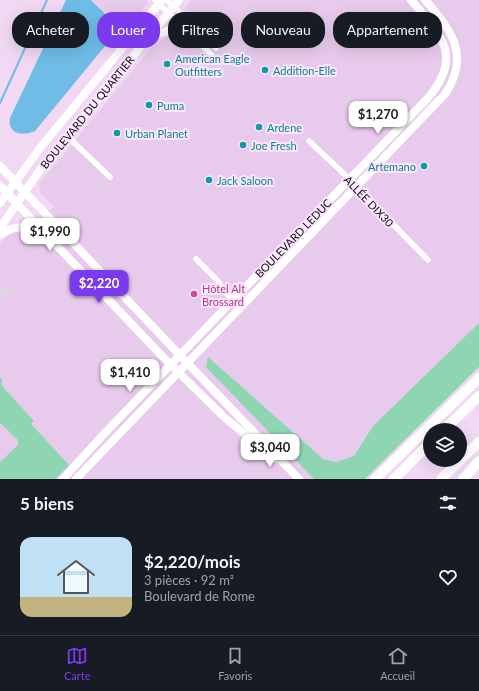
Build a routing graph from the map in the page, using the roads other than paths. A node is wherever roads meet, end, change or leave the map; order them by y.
1 (167, 0) edge
2 (179, 0) edge
3 (410, 0) edge
4 (425, 0) edge
5 (159, 1) edge
6 (171, 10) junction
7 (173, 12) edge
8 (160, 23) edge
9 (139, 48) edge
10 (205, 48) edge
11 (212, 55) dead end
12 (68, 136) junction
13 (309, 141) dead end
14 (0, 166) edge
15 (110, 177) dead end
16 (349, 180) junction
17 (15, 182) junction
18 (0, 186) edge
19 (356, 188) junction
20 (24, 191) junction
21 (7, 193) junction
22 (0, 203) edge
23 (16, 203) junction
24 (0, 228) edge
25 (0, 234) edge
26 (46, 234) junction
27 (196, 259) dead end
28 (428, 260) dead end
29 (233, 300) junction
30 (180, 356) junction
31 (187, 363) junction
32 (171, 365) junction
33 (178, 372) junction
34 (479, 378) edge
35 (479, 396) edge
36 (451, 423) edge
37 (479, 442) edge
38 (423, 451) edge
39 (479, 462) edge
40 (479, 465) edge
41 (297, 477) edge
42 (63, 479) edge
43 (76, 479) edge
44 (375, 479) edge
45 (394, 479) edge
46 (441, 479) edge
47 (463, 479) edge

1 - 6 street
2 - 6 main road, BOULEVARD DU QUARTIER
3 - 16 main road, BOULEVARD LEDUC
4 - 19 main road, BOULEVARD LEDUC
5 - 6 street
5 - 17 main road, BOULEVARD DU QUARTIER
6 - 7 street
6 - 8 main road, BOULEVARD DU QUARTIER
9 - 12 main road, BOULEVARD DU QUARTIER
10 - 11 street
12 - 15 street
12 - 20 main road, BOULEVARD DU QUARTIER
13 - 16 street, ALLÉE DIX30
14 - 17 main road
16 - 19 street, ALLÉE DIX30
16 - 29 main road, BOULEVARD LEDUC
17 - 20 main road
17 - 21 main road, BOULEVARD DU QUARTIER
18 - 21 main road
19 - 28 street, ALLÉE DIX30
19 - 31 main road, BOULEVARD LEDUC
20 - 23 main road, BOULEVARD DU QUARTIER
20 - 30 main road
21 - 22 main road, BOULEVARD DU QUARTIER
21 - 23 main road
23 - 24 main road, BOULEVARD DU QUARTIER
23 - 26 main road
25 - 26 main road
26 - 32 main road
27 - 29 street
29 - 30 main road, BOULEVARD LEDUC
30 - 31 main road
30 - 32 main road, BOULEVARD LEDUC
31 - 33 main road, BOULEVARD LEDUC
31 - 41 main road
32 - 33 main road
32 - 42 main road, BOULEVARD LEDUC
33 - 41 main road
33 - 43 main road, BOULEVARD LEDUC
34 - 44 highway
35 - 36 highway
37 - 46 highway
38 - 45 highway
39 - 47 highway
40 - 47 highway

